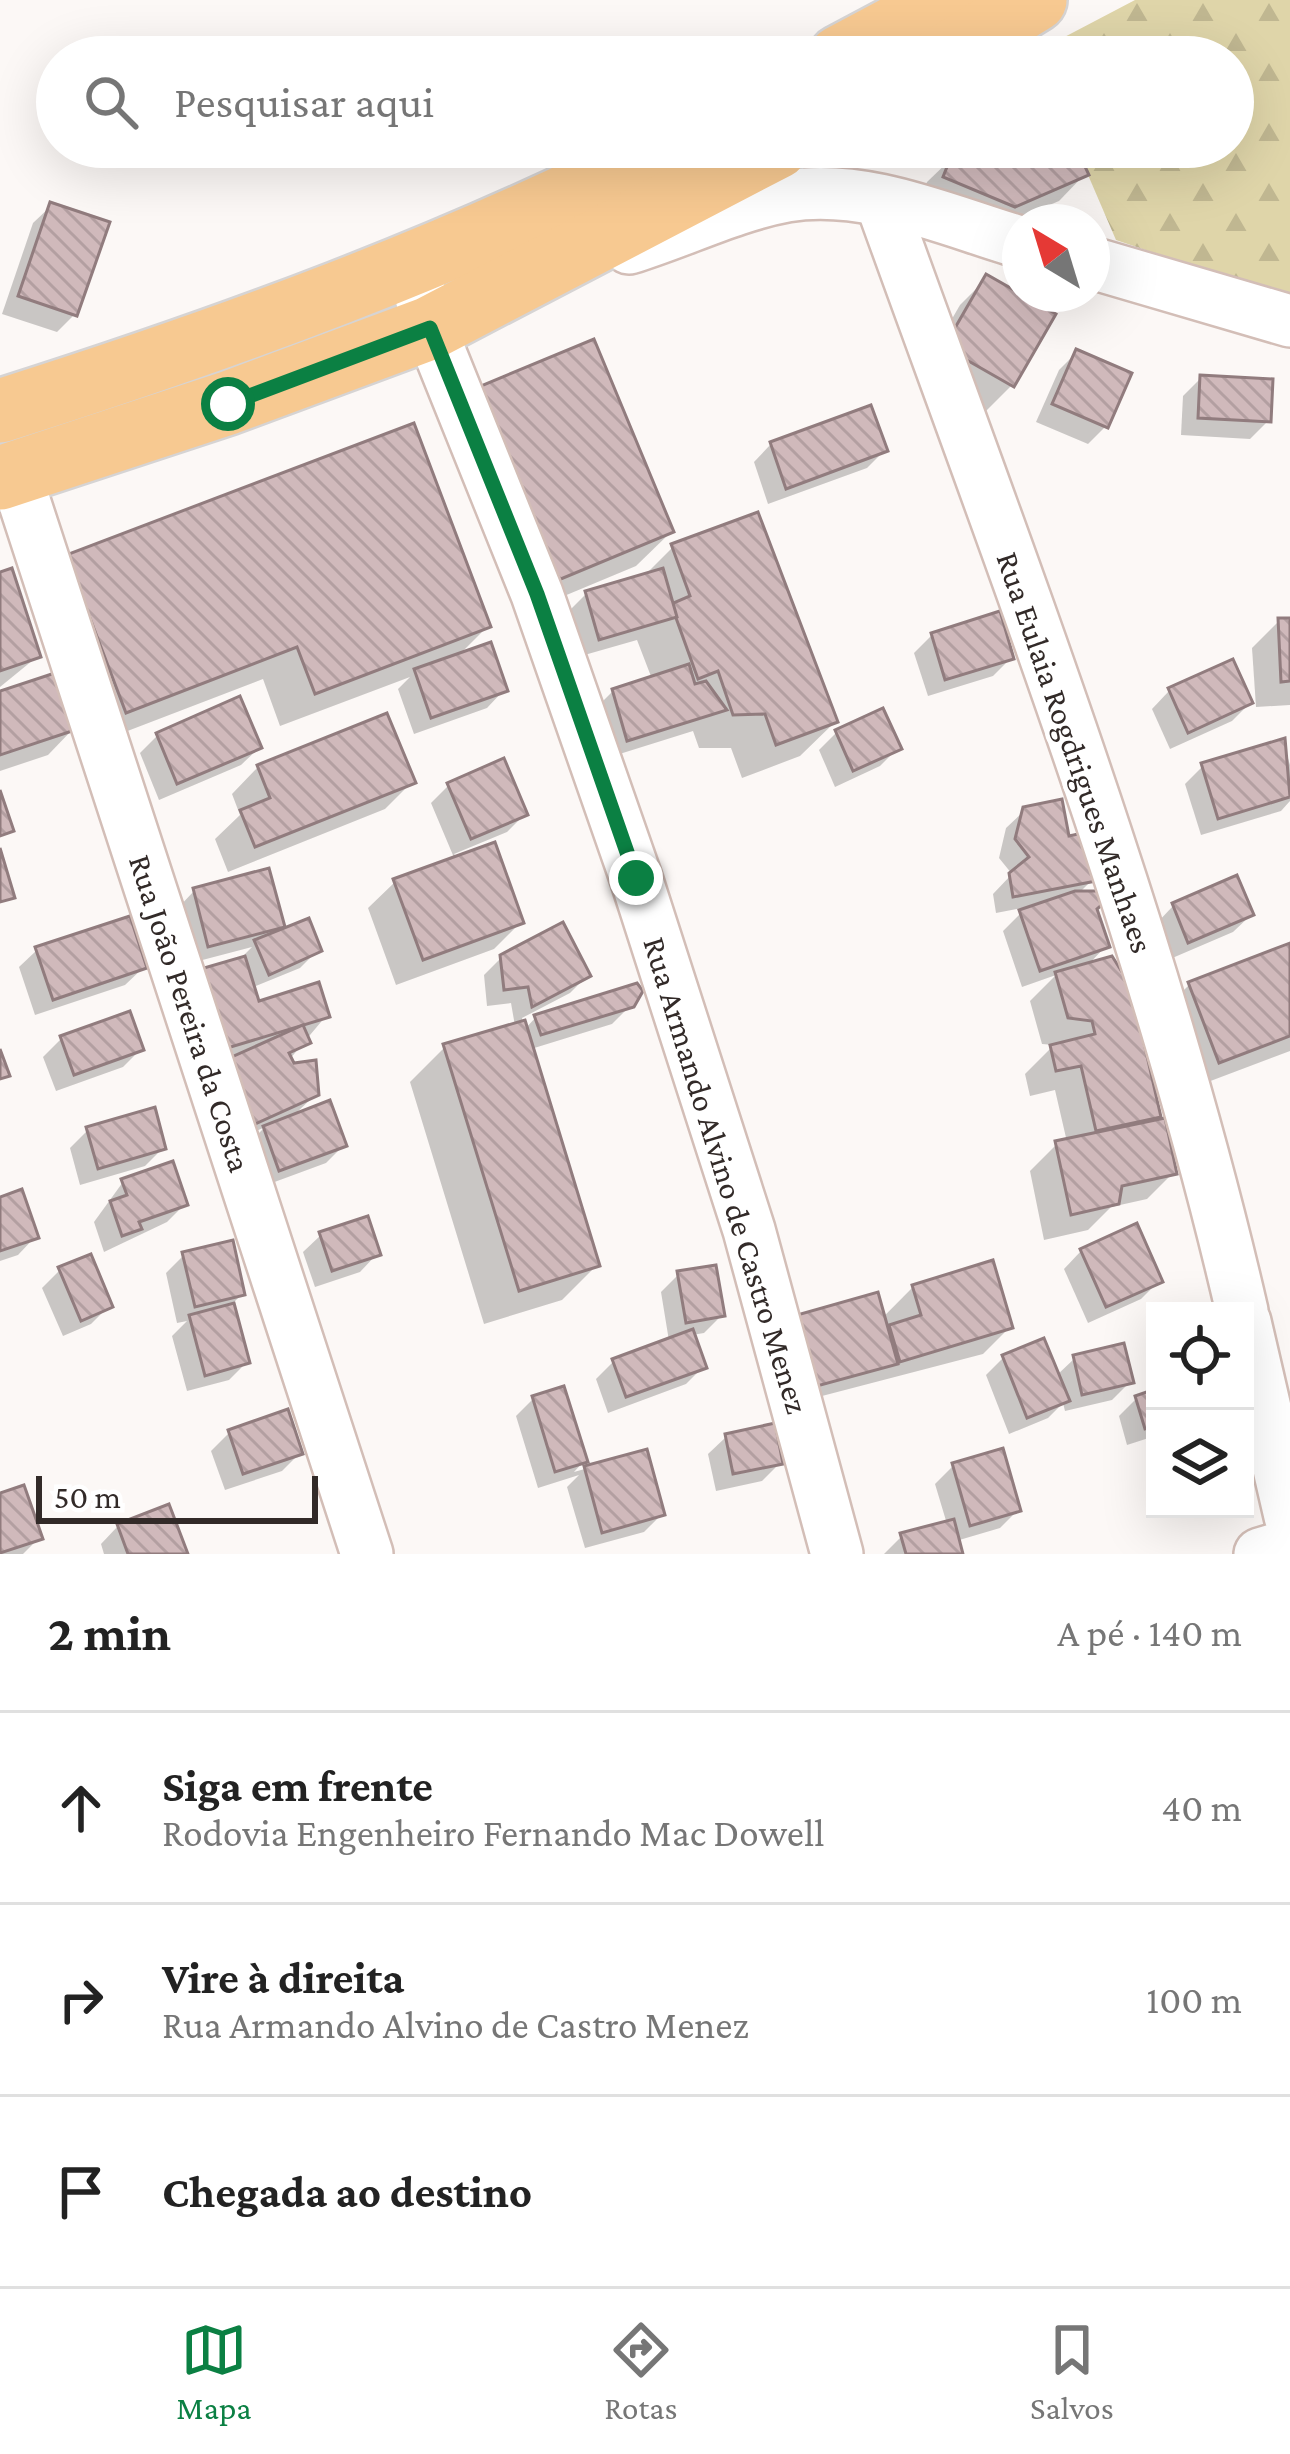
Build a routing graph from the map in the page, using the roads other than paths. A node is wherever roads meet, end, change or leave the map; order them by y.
1 (1035, 0) edge
2 (933, 18) edge
3 (890, 36) edge
4 (621, 168) edge
5 (737, 168) edge
6 (881, 201) junction
7 (1002, 237) edge
8 (569, 256) junction
9 (411, 263) junction
10 (1110, 268) edge
11 (1290, 321) edge
12 (430, 328) junction
13 (0, 411) edge
14 (8, 475) edge
15 (1241, 1302) edge
16 (1254, 1361) edge
17 (1290, 1516) edge
18 (1290, 1545) edge
19 (368, 1554) edge
20 (837, 1554) edge
21 (1260, 1554) edge

1 - 2 main road
2 - 3 main road
4 - 9 main road
5 - 8 main road
6 - 7 street
6 - 8 street
6 - 15 street, Rua Eulaia Rogdrigues Manhaes
8 - 12 main road
9 - 12 street, Rua Armando Alvino de Castro Menez
9 - 13 main road
10 - 11 street
12 - 14 main road
12 - 20 street, Rua Armando Alvino de Castro Menez
14 - 19 street, Rua João Pereira da Costa
16 - 17 street
18 - 21 street

